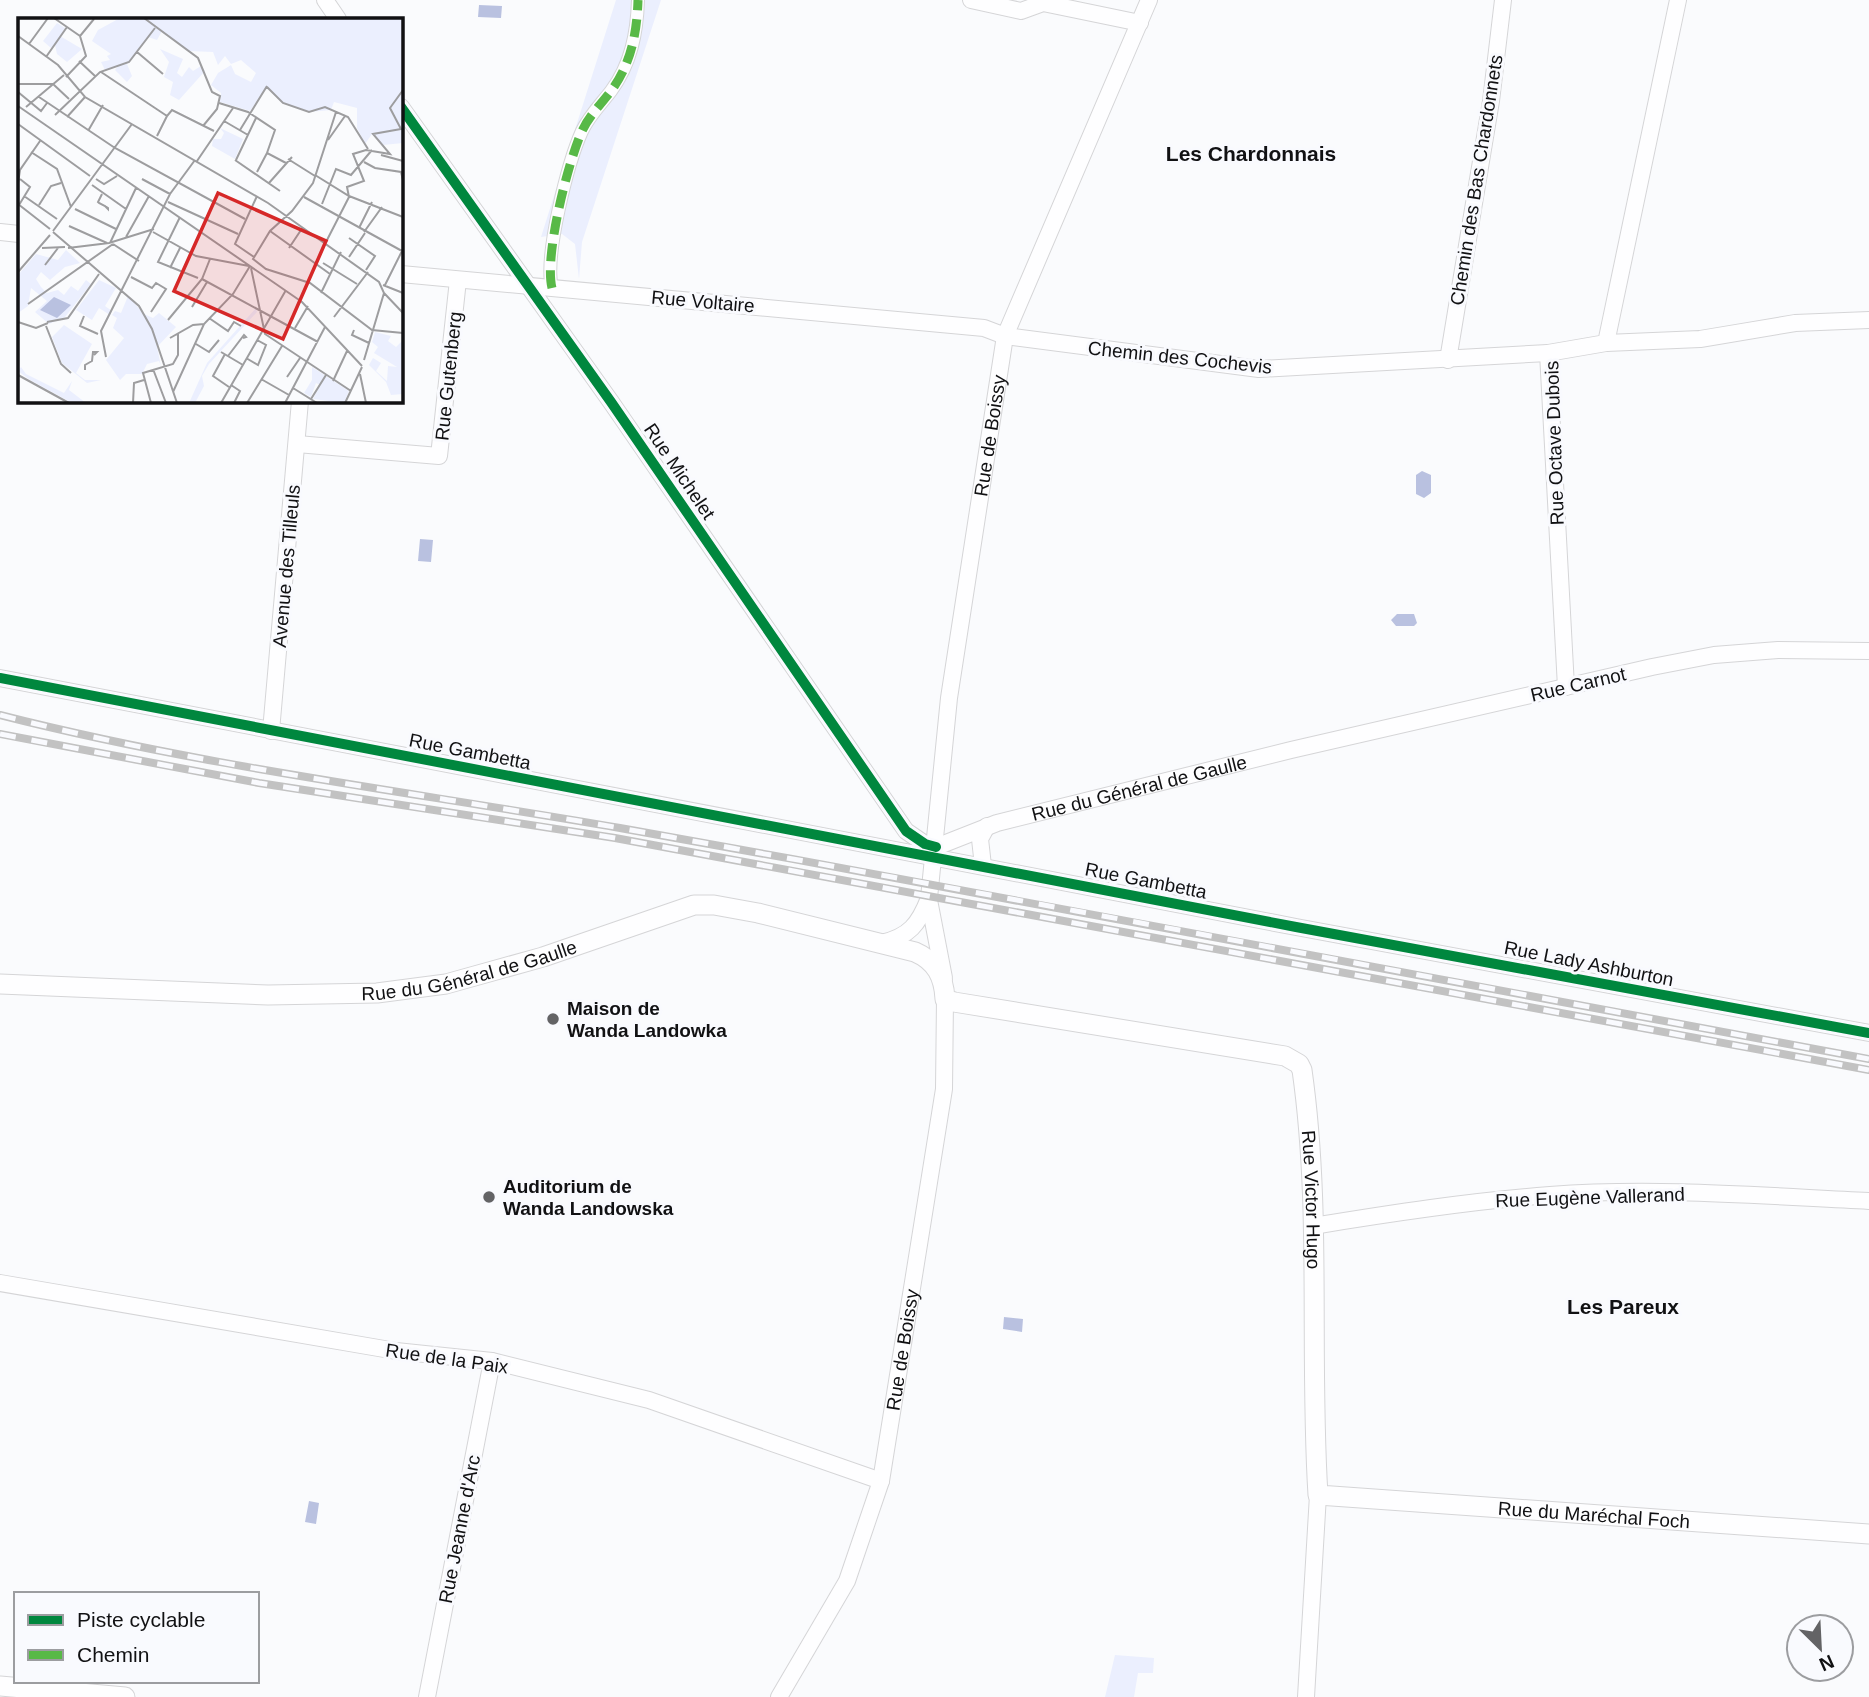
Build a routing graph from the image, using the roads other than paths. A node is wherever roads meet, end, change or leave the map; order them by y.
1 (325, 0) edge
2 (638, 0) edge
3 (971, 0) edge
4 (1149, 0) edge
5 (1503, 0) edge
6 (1678, 0) edge
7 (336, 13) edge
8 (1140, 23) junction
9 (402, 108) edge
10 (0, 232) edge
11 (18, 234) edge
12 (402, 274) edge
13 (457, 280) junction
14 (527, 286) junction
15 (552, 288) junction
16 (1869, 320) edge
17 (1004, 336) junction
18 (1606, 343) junction
19 (1548, 353) junction
20 (1444, 360) junction
21 (300, 402) edge
22 (297, 444) junction
23 (1869, 651) edge
24 (0, 678) edge
25 (1566, 687) junction
26 (271, 731) junction
27 (1291, 750) joint
28 (987, 826) junction
29 (935, 853) junction
30 (983, 866) junction
31 (929, 898) junction
32 (1302, 928) joint
33 (881, 943) junction
34 (0, 984) edge
35 (944, 989) junction
36 (1869, 1033) edge
37 (1869, 1201) edge
38 (1313, 1226) junction
39 (0, 1283) edge
40 (492, 1362) junction
41 (881, 1481) junction
42 (1318, 1495) junction
43 (1869, 1534) edge
44 (0, 1686) edge
45 (125, 1697) edge
46 (427, 1697) edge
47 (779, 1697) edge
48 (1306, 1697) edge

1 - 7 street
2 - 15 street
3 - 8 street
4 - 8 street, Rue de Boissy
5 - 20 street, Chemin des Bas Chardonnets
6 - 18 street
8 - 17 street, Rue de Boissy
9 - 14 street, Rue Michelet
10 - 11 street
12 - 13 street, Rue Voltaire
13 - 14 street, Rue Voltaire
13 - 22 street, Rue Gutenberg
14 - 15 street, Rue Voltaire
14 - 29 street, Rue Michelet
15 - 17 street, Rue Voltaire
16 - 18 street, Rue Octave Dubois
17 - 20 street, Chemin des Cochevis
17 - 29 street, Rue de Boissy
18 - 19 street, Rue Octave Dubois
19 - 20 street, Chemin des Cochevis
19 - 25 street, Rue Octave Dubois
21 - 22 street, Avenue des Tilleuls
22 - 26 street, Avenue des Tilleuls
23 - 25 street, Rue Carnot
24 - 26 street, Rue Gambetta
25 - 27 street, Rue Carnot
26 - 29 street, Rue Gambetta
27 - 28 street, Rue du Général de Gaulle
28 - 29 street, Rue du Général de Gaulle
28 - 30 street
29 - 30 street, Rue Gambetta
29 - 31 street, Rue de Boissy
30 - 32 street, Rue Gambetta
31 - 33 street, Rue de Boissy
31 - 35 street, Rue de Boissy
32 - 36 street, Rue Lady Ashburton
33 - 34 street, Rue du Général de Gaulle
33 - 35 street, Rue du Général de Gaulle
35 - 38 street, Rue Victor Hugo
35 - 41 street, Rue de Boissy
37 - 38 street, Rue Eugène Vallerand
38 - 42 street, Rue Victor Hugo
39 - 40 street, Rue de la Paix
40 - 41 street, Rue de la Paix
40 - 46 street, Rue Jeanne d'Arc
41 - 47 street, Rue de Boissy
42 - 43 street, Rue du Maréchal Foch
42 - 48 street, Rue Victor Hugo
44 - 45 street

